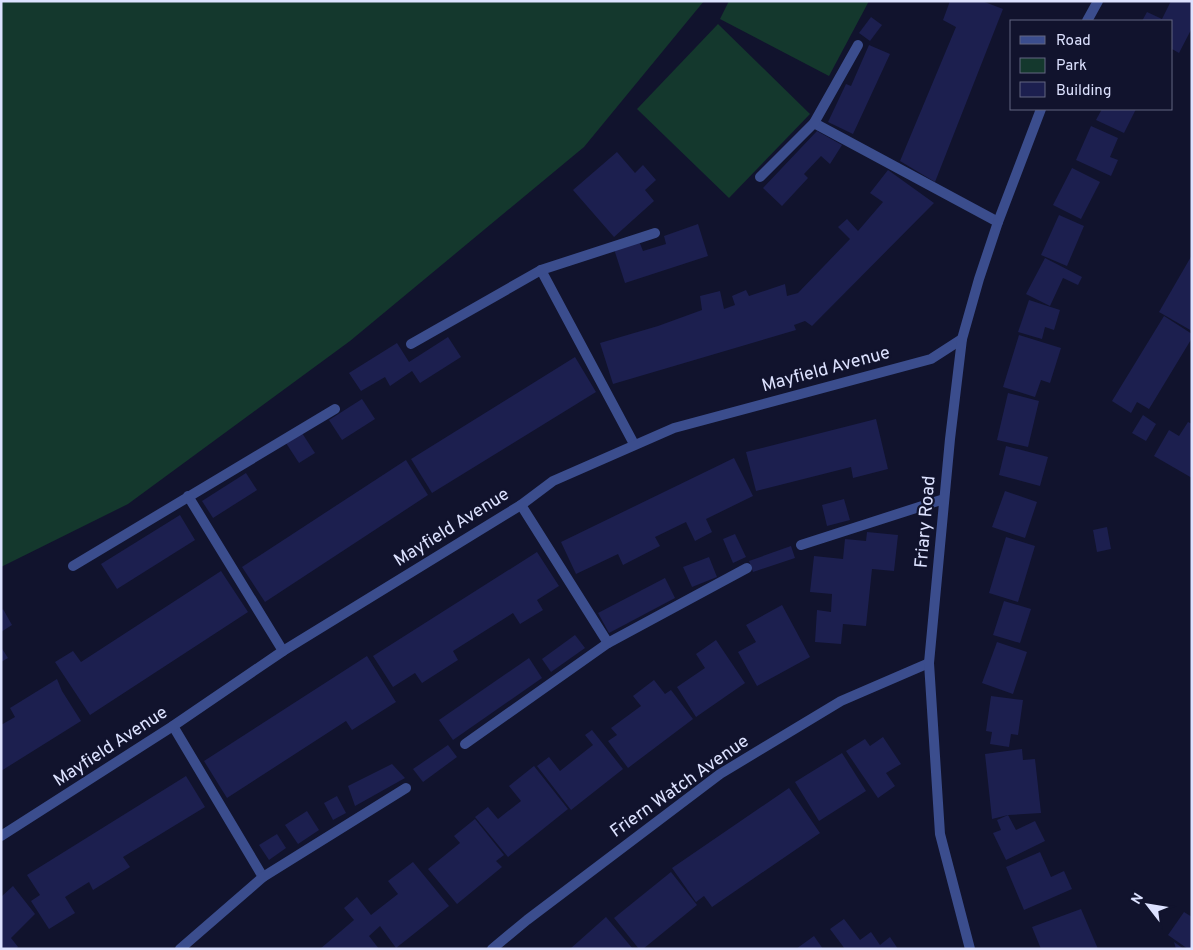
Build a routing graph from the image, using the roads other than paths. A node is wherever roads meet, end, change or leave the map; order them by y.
1 (1098, 1) edge
2 (1088, 20) edge
3 (858, 45) dead end
4 (1041, 110) edge
5 (814, 123) junction
6 (760, 177) dead end
7 (998, 222) junction
8 (655, 232) dead end
9 (541, 270) junction
10 (962, 339) junction
11 (411, 344) dead end
12 (335, 410) dead end
13 (634, 444) junction
14 (188, 496) junction
15 (944, 499) junction
16 (521, 505) junction
17 (801, 545) dead end
18 (73, 566) dead end
19 (747, 568) dead end
20 (608, 642) junction
21 (283, 651) junction
22 (929, 663) junction
23 (173, 726) junction
24 (465, 744) dead end
25 (406, 788) dead end
26 (1, 836) edge
27 (263, 877) junction
28 (180, 949) edge
29 (492, 949) edge
30 (970, 949) edge

1 - 2 street
3 - 5 street
4 - 7 street, Friary Road
5 - 6 street
5 - 7 street
7 - 10 street, Friary Road
8 - 9 street
9 - 11 street
9 - 13 street
10 - 13 street, Mayfield Avenue
10 - 15 street, Friary Road
12 - 14 street
13 - 16 street, Mayfield Avenue
14 - 18 street
14 - 21 street
15 - 17 street
15 - 22 street, Friary Road
16 - 20 street
16 - 21 street, Mayfield Avenue
19 - 20 street
20 - 24 street
21 - 23 street, Mayfield Avenue
22 - 29 street, Friern Watch Avenue
22 - 30 street, Friary Road
23 - 26 street, Mayfield Avenue
23 - 27 street
25 - 27 street
27 - 28 street

